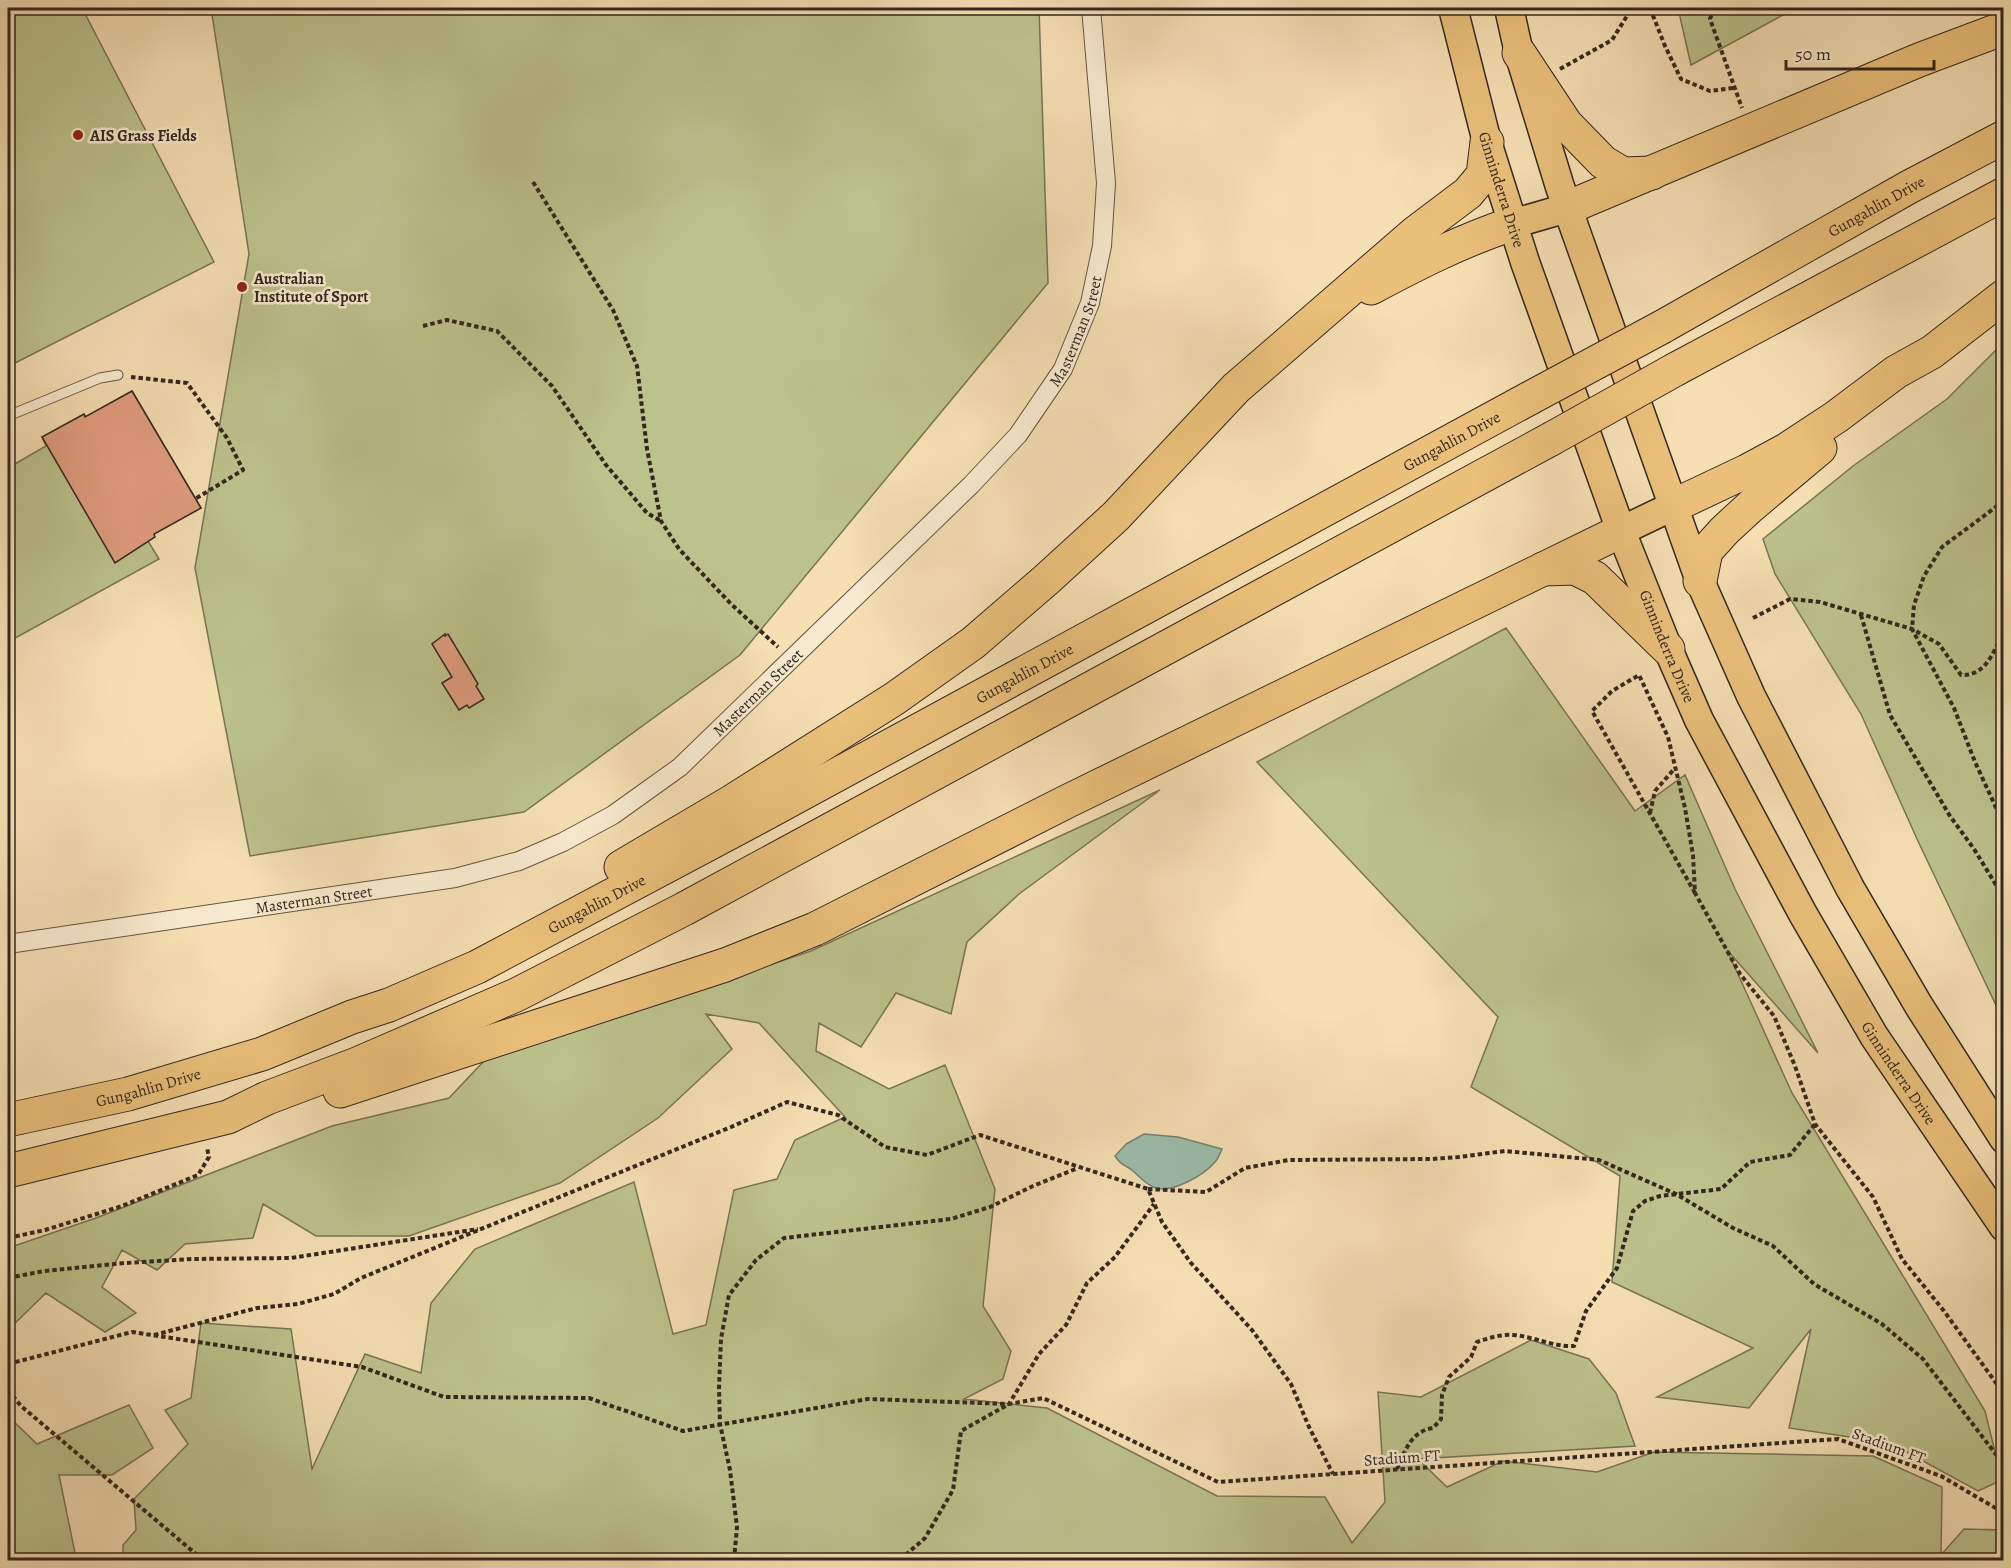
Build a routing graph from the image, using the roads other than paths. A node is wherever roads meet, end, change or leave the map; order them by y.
1 (1091, 8) edge
2 (1453, 8) edge
3 (1509, 8) edge
4 (2004, 28) edge
5 (1519, 53) junction
6 (2004, 137) edge
7 (1487, 142) junction
8 (1652, 173) junction
9 (2004, 194) edge
10 (1567, 208) junction
11 (1512, 224) junction
12 (2004, 296) edge
13 (1317, 318) junction
14 (1932, 352) junction
15 (118, 375) road end
16 (8, 416) edge
17 (1673, 506) junction
18 (1622, 531) junction
19 (1544, 569) junction
20 (1700, 581) junction
21 (1668, 649) junction
22 (8, 944) edge
23 (352, 1017) junction
24 (8, 1120) edge
25 (215, 1121) junction
26 (2004, 1139) edge
27 (8, 1171) edge
28 (2004, 1227) edge

1 - 22 street, Masterman Street
2 - 7 main road, Ginninderra Drive
3 - 5 main road
4 - 8 highway
5 - 8 highway
5 - 10 main road
6 - 23 highway, Gungahlin Drive, bridge
7 - 11 main road, Ginninderra Drive
7 - 13 highway
8 - 10 highway
9 - 25 highway, bridge
10 - 11 main road
10 - 17 main road
11 - 13 highway
11 - 18 main road, Ginninderra Drive
12 - 14 highway
13 - 23 highway
14 - 17 highway
14 - 20 highway
15 - 16 lane
17 - 18 main road
17 - 20 main road
18 - 19 highway
18 - 21 main road, Ginninderra Drive
19 - 21 highway
19 - 25 highway
20 - 26 main road
21 - 28 main road, Ginninderra Drive
23 - 24 highway, Gungahlin Drive
25 - 27 highway

